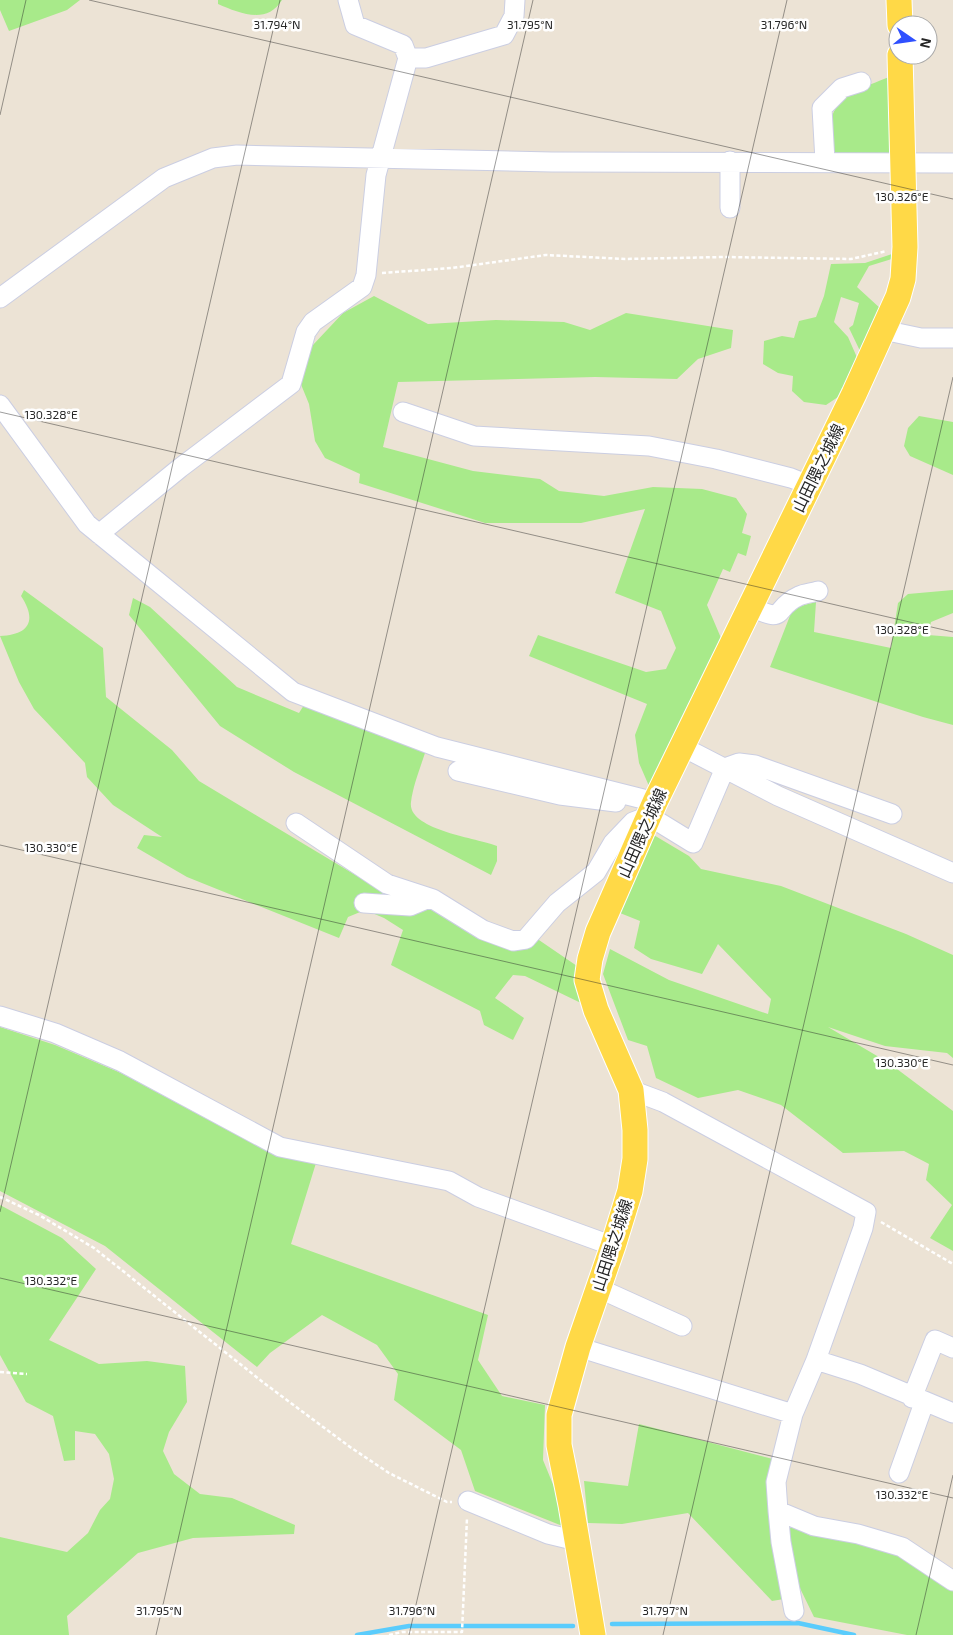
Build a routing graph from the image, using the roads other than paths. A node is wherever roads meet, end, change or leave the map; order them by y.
1 (348, 0) edge
2 (515, 0) edge
3 (899, 0) edge
4 (900, 15) edge
5 (408, 58) junction
6 (900, 65) edge
7 (861, 82) dead end
8 (382, 158) junction
9 (730, 161) junction
10 (825, 161) junction
11 (904, 163) junction
12 (953, 163) edge
13 (730, 208) dead end
14 (0, 298) edge
15 (883, 330) junction
16 (953, 338) edge
17 (0, 404) edge
18 (403, 412) dead end
19 (809, 485) junction
20 (99, 534) junction
21 (818, 591) dead end
22 (749, 606) junction
23 (683, 747) junction
24 (725, 768) junction
25 (458, 771) dead end
26 (652, 809) junction
27 (892, 814) dead end
28 (296, 823) dead end
29 (953, 873) edge
30 (429, 898) junction
31 (364, 903) dead end
32 (0, 1016) edge
33 (631, 1090) junction
34 (613, 1246) junction
35 (598, 1288) junction
36 (682, 1326) dead end
37 (578, 1347) junction
38 (953, 1348) edge
39 (816, 1360) junction
40 (918, 1400) junction
41 (953, 1413) edge
42 (793, 1414) junction
43 (899, 1473) dead end
44 (468, 1501) road end
45 (778, 1511) junction
46 (577, 1541) junction
47 (953, 1581) edge
48 (794, 1612) dead end
49 (593, 1635) edge

1 - 5 street
2 - 5 street
3 - 4 main road
5 - 8 street
6 - 11 main road, 山田隈之城線
7 - 10 street
8 - 9 street
8 - 14 street
8 - 20 street
9 - 10 street
9 - 13 street
10 - 11 street
11 - 12 street
11 - 15 main road, 山田隈之城線
15 - 16 street
15 - 19 main road, 山田隈之城線
17 - 20 street
18 - 19 street
19 - 22 main road, 山田隈之城線
20 - 26 street
21 - 22 street
22 - 23 main road, 山田隈之城線
23 - 24 street
23 - 26 main road, 山田隈之城線
24 - 26 street
24 - 27 street
24 - 29 street
25 - 26 street
26 - 30 street
26 - 33 main road, 山田隈之城線
28 - 30 street
30 - 31 street
32 - 34 street
33 - 34 main road, 山田隈之城線
33 - 39 street
34 - 35 main road, 山田隈之城線
35 - 36 street
35 - 37 main road, 山田隈之城線
37 - 42 street
37 - 46 main road, 山田隈之城線
38 - 40 street
39 - 40 street
39 - 42 street
40 - 41 street
40 - 43 street
42 - 45 street
44 - 46 street
45 - 47 street
45 - 48 street
46 - 49 main road, 山田隈之城線

